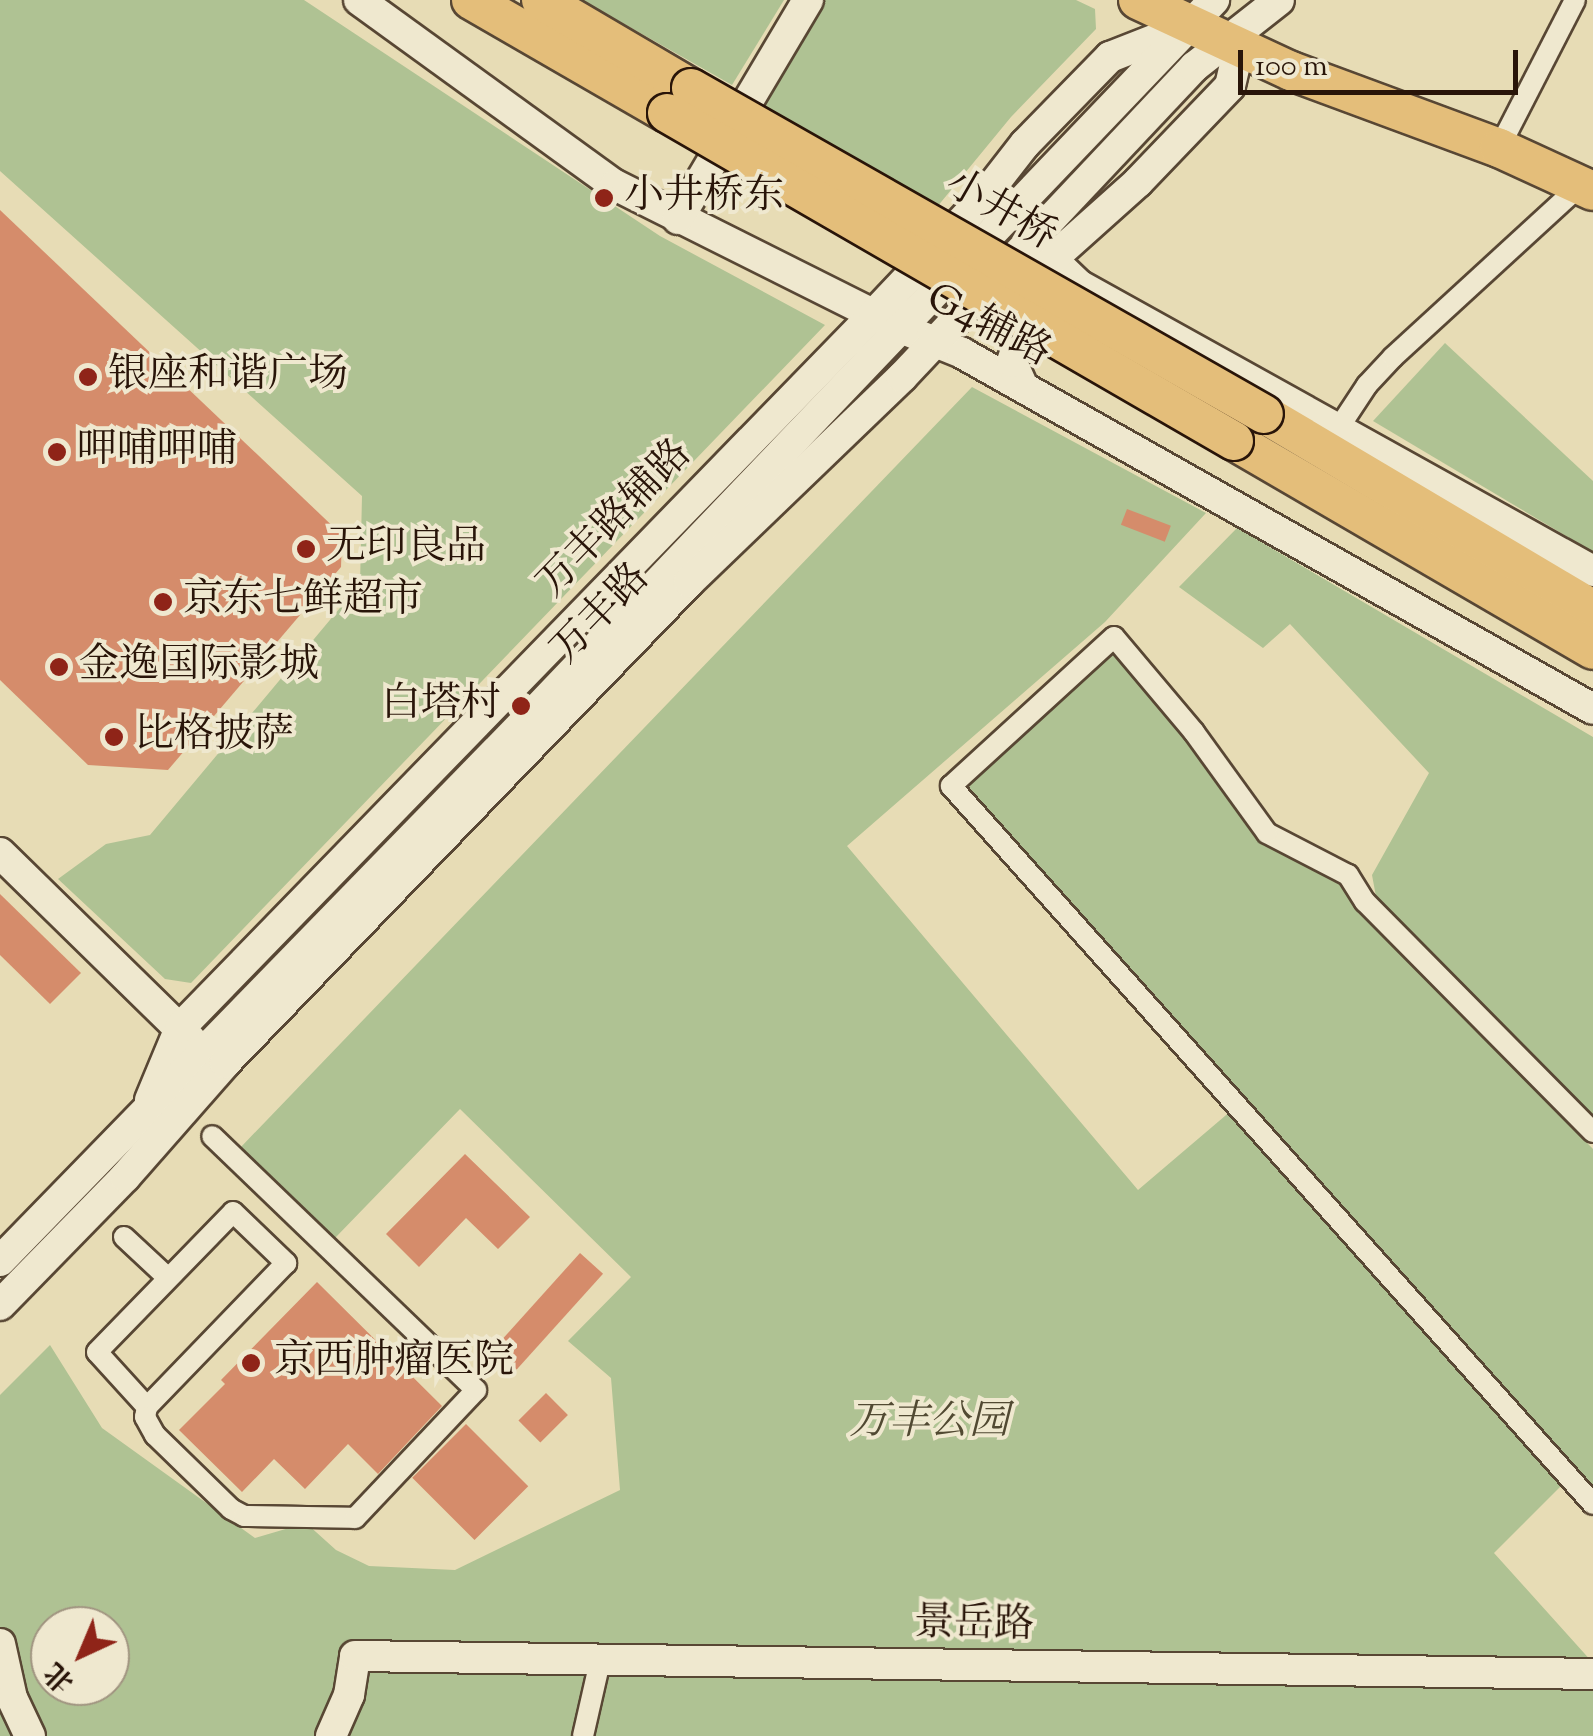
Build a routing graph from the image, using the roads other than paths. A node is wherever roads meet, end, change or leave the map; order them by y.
1 (359, 0) edge
2 (471, 0) edge
3 (540, 0) edge
4 (808, 0) edge
5 (1138, 0) edge
6 (1280, 0) edge
7 (1575, 0) edge
8 (1201, 13) edge
9 (1231, 42) junction
10 (679, 100) junction
11 (1499, 148) junction
12 (1587, 188) edge
13 (678, 219) junction
14 (1041, 249) junction
15 (1079, 285) junction
16 (874, 314) junction
17 (903, 329) junction
18 (935, 342) junction
19 (1023, 388) junction
20 (1338, 429) junction
21 (1593, 571) edge
22 (1593, 608) edge
23 (1593, 650) edge
24 (1593, 709) edge
25 (0, 853) edge
26 (180, 1028) junction
27 (204, 1053) junction
28 (145, 1113) junction
29 (1593, 1132) edge
30 (212, 1136) dead end
31 (124, 1236) dead end
32 (0, 1261) edge
33 (168, 1278) junction
34 (0, 1305) edge
35 (147, 1407) junction
36 (1593, 1504) edge
37 (0, 1644) edge
38 (600, 1661) junction
39 (1593, 1674) edge
40 (30, 1736) edge
41 (331, 1736) edge
42 (583, 1736) edge

1 - 13 street, G4辅路
2 - 10 highway
3 - 10 highway
4 - 13 street
5 - 8 highway
6 - 9 street, 万丰路
7 - 11 street
8 - 9 highway
8 - 16 street, 万丰路辅路
8 - 17 street, 万丰路
9 - 11 highway
9 - 14 street, 万丰路
10 - 22 highway, 小井桥, bridge
10 - 23 highway, 小井桥, bridge
11 - 12 highway
12 - 20 street
13 - 16 street, G4辅路
14 - 15 street
14 - 18 street, 万丰路
15 - 19 street
15 - 20 street
16 - 17 street, G4辅路
16 - 26 street, 万丰路辅路
17 - 18 street, G4辅路
17 - 27 street, 万丰路
18 - 19 street, G4辅路
18 - 34 street, 万丰路
19 - 24 street, G4辅路
20 - 21 street
25 - 26 street
26 - 27 street
26 - 28 street, 万丰路辅路
27 - 28 street, 万丰路
28 - 32 street, 万丰路
29 - 36 street
30 - 35 street
31 - 33 street
33 - 35 street
33 - 35 street
37 - 40 street
38 - 39 street, 景岳路
38 - 41 street, 景岳路
38 - 42 street

